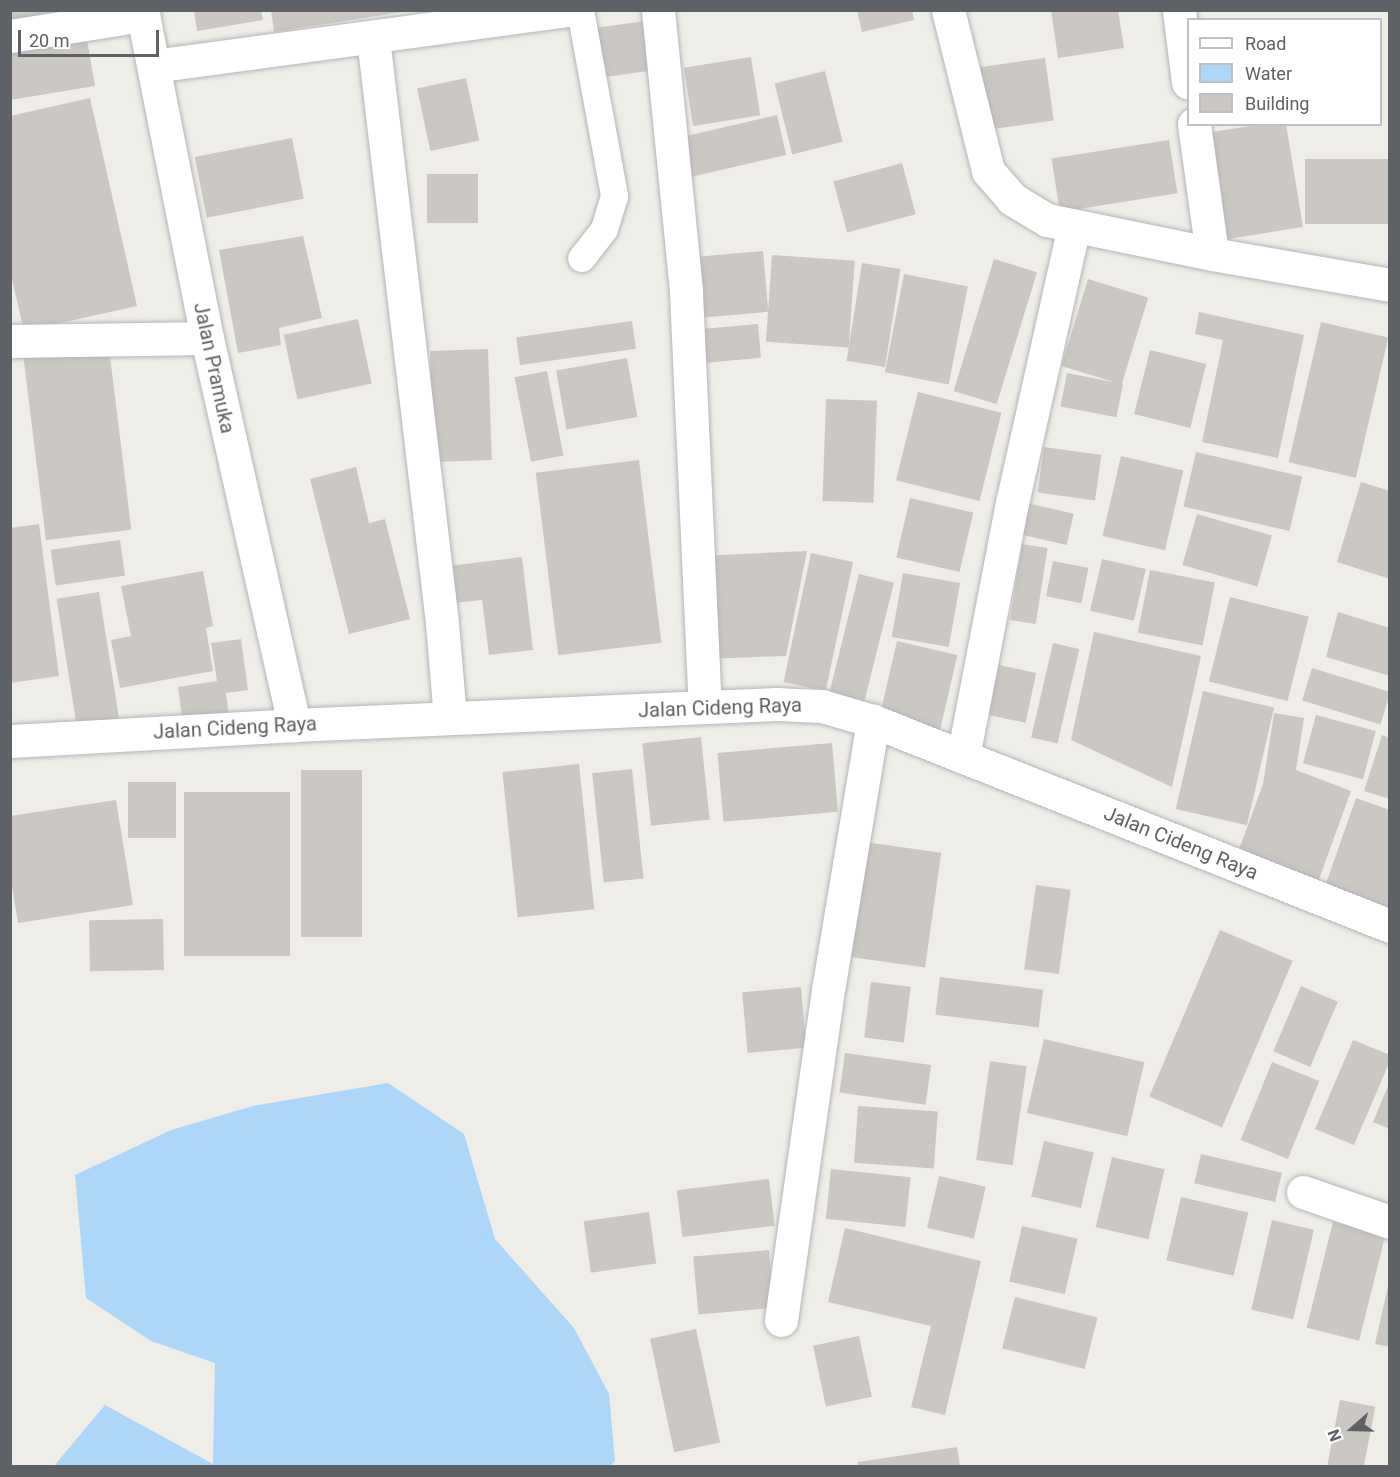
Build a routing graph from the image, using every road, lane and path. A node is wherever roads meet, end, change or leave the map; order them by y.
1 (570, 10) edge
2 (580, 10) edge
3 (658, 10) edge
4 (948, 10) edge
5 (1179, 10) edge
6 (143, 13) edge
7 (10, 36) edge
8 (373, 38) junction
9 (154, 66) junction
10 (1187, 74) edge
11 (1194, 126) edge
12 (1074, 226) junction
13 (1212, 254) junction
14 (581, 258) dead end
15 (1389, 285) edge
16 (207, 338) junction
17 (10, 341) edge
18 (705, 707) junction
19 (450, 718) junction
20 (873, 721) junction
21 (294, 724) junction
22 (10, 741) edge
23 (963, 757) junction
24 (1389, 926) edge
25 (1303, 1192) dead end
26 (1389, 1222) edge
27 (781, 1320) dead end

1 - 8 street
2 - 14 lane
3 - 18 street
4 - 12 street
5 - 10 street
6 - 7 street
6 - 9 street, Jalan Pramuka
8 - 9 street
8 - 19 street
9 - 16 street, Jalan Pramuka
11 - 13 street
12 - 13 street
12 - 23 street
13 - 15 street
16 - 17 street
16 - 21 street, Jalan Pramuka
18 - 19 street, Jalan Cideng Raya
18 - 20 street, Jalan Cideng Raya
19 - 21 street, Jalan Cideng Raya
20 - 23 street, Jalan Cideng Raya
20 - 27 street
21 - 22 street, Jalan Cideng Raya
23 - 24 street, Jalan Cideng Raya
25 - 26 street

